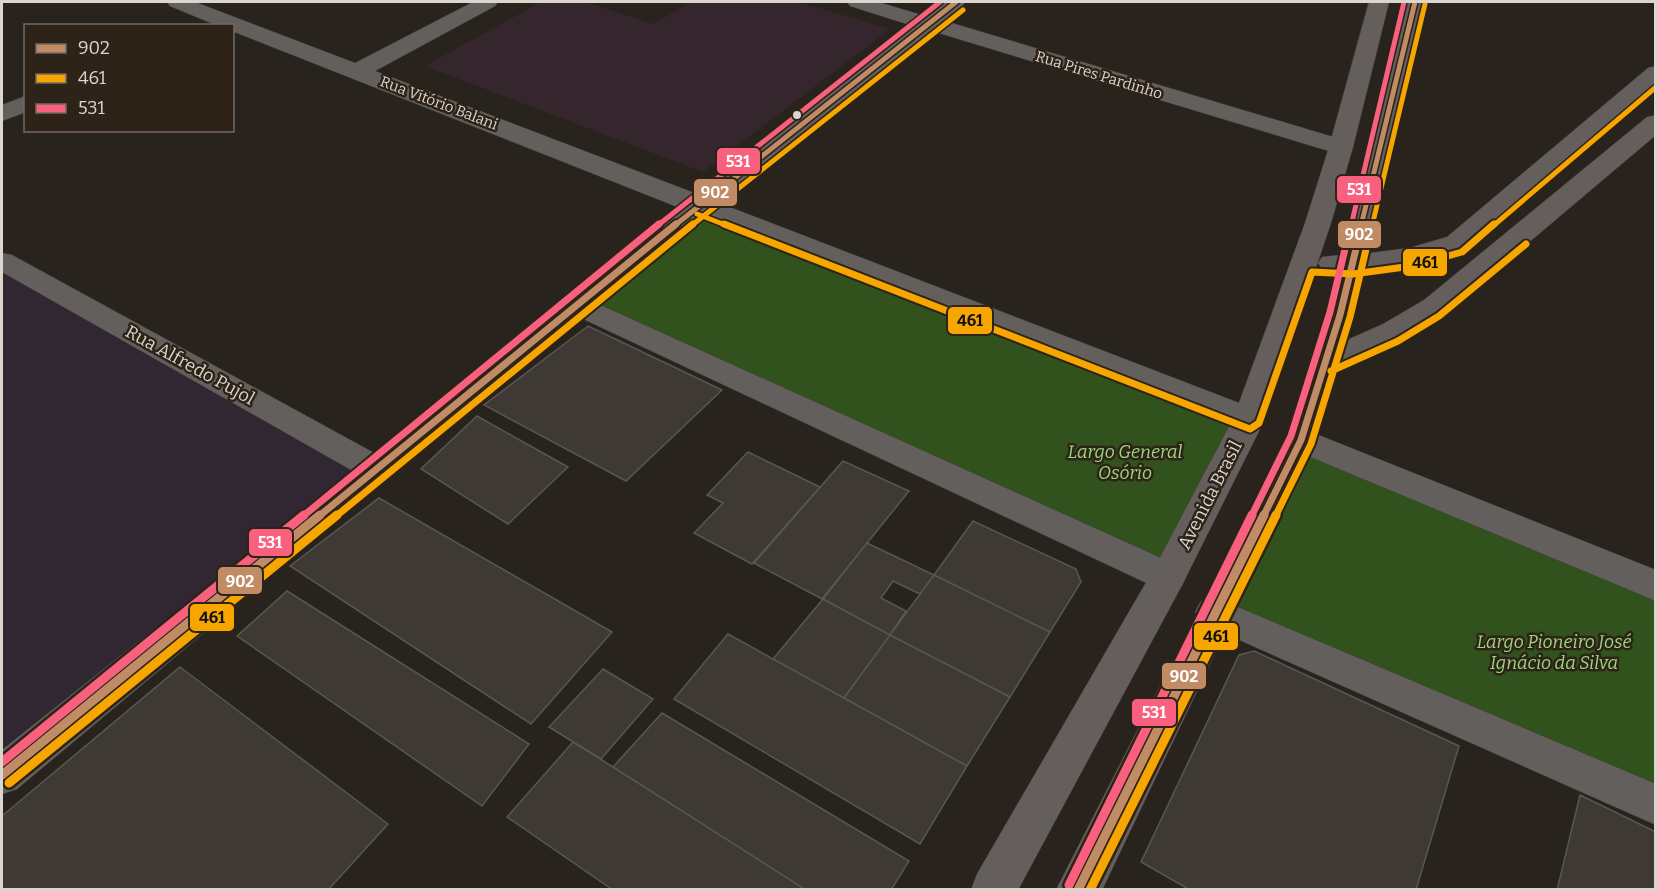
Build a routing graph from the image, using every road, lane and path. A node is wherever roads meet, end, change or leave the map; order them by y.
1 (177, 2) edge
2 (488, 2) edge
3 (857, 2) edge
4 (956, 2) edge
5 (1379, 2) edge
6 (1415, 2) edge
7 (220, 8) edge
8 (195, 24) edge
9 (930, 24) junction
10 (358, 71) junction
11 (1656, 73) edge
12 (24, 104) edge
13 (2, 114) edge
14 (1656, 122) edge
15 (1341, 147) junction
16 (701, 204) junction
17 (2, 261) edge
18 (1305, 261) junction
19 (1353, 264) junction
20 (579, 306) junction
21 (1327, 361) junction
22 (1249, 419) junction
23 (1301, 440) junction
24 (378, 470) junction
25 (1168, 577) junction
26 (1656, 586) edge
27 (1214, 612) junction
28 (2, 775) edge
29 (1656, 805) edge
30 (993, 890) edge
31 (1078, 890) edge

1 - 7 street, Rua Vitório Balani
2 - 10 street
3 - 9 street, Rua Pires Pardinho
4 - 9 street
5 - 15 main road, Avenida Brasil
6 - 19 main road
7 - 8 street
7 - 10 street, Rua Vitório Balani
9 - 15 street, Rua Pires Pardinho
9 - 16 street
10 - 16 street, Rua Vitório Balani
11 - 19 main road
12 - 13 street
14 - 21 main road
15 - 18 main road, Avenida Brasil
16 - 20 street
16 - 22 street
17 - 24 street, Rua Alfredo Pujol
18 - 19 main road
18 - 22 main road, Avenida Brasil
19 - 21 main road
20 - 24 street
20 - 25 street
21 - 23 main road
22 - 25 main road, Avenida Brasil
23 - 26 street
23 - 27 main road
24 - 28 street
25 - 30 main road, Avenida Brasil
27 - 29 street
27 - 31 main road

